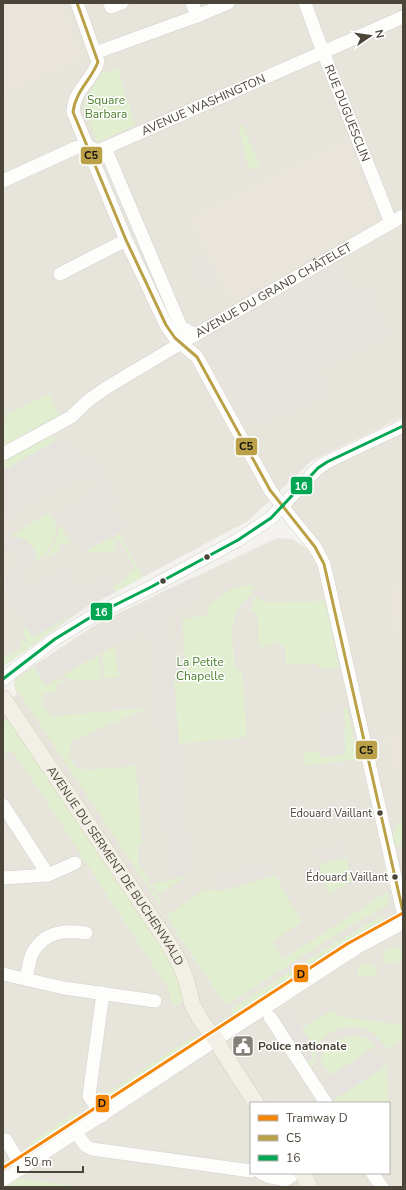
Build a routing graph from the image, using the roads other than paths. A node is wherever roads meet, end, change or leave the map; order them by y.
1 (77, 3) edge
2 (110, 3) edge
3 (122, 3) edge
4 (192, 3) edge
5 (228, 3) edge
6 (305, 3) edge
7 (197, 16) junction
8 (403, 17) edge
9 (323, 52) junction
10 (95, 53) junction
11 (86, 145) junction
12 (105, 148) junction
13 (3, 181) edge
14 (403, 216) edge
15 (391, 223) junction
16 (126, 240) junction
17 (60, 274) dead end
18 (195, 335) junction
19 (182, 343) junction
20 (403, 426) edge
21 (3, 454) edge
22 (283, 506) junction
23 (3, 679) edge
24 (3, 698) edge
25 (3, 805) edge
26 (74, 863) dead end
27 (48, 875) junction
28 (3, 878) edge
29 (403, 912) edge
30 (403, 923) edge
31 (86, 933) dead end
32 (3, 974) edge
33 (26, 979) junction
34 (103, 993) junction
35 (155, 1001) dead end
36 (270, 1017) dead end
37 (216, 1039) junction
38 (255, 1102) edge
39 (325, 1102) edge
40 (102, 1116) junction
41 (76, 1133) junction
42 (3, 1140) edge
43 (23, 1168) junction
44 (250, 1171) edge
45 (263, 1174) edge
46 (294, 1174) edge
47 (303, 1174) edge
48 (373, 1174) edge
49 (3, 1180) edge
50 (310, 1187) edge
51 (382, 1187) edge

1 - 10 street
2 - 3 street
4 - 7 street
5 - 7 street
6 - 9 street, RUE DUGUESCLIN
7 - 10 street
8 - 9 street, AVENUE WASHINGTON
9 - 12 street, AVENUE WASHINGTON
9 - 15 street, RUE DUGUESCLIN
10 - 11 street
11 - 12 street
11 - 13 street
11 - 16 street
12 - 18 street
14 - 15 street, AVENUE DU GRAND CHÂTELET
15 - 18 street, AVENUE DU GRAND CHÂTELET
16 - 17 street
16 - 19 street
18 - 19 street, AVENUE DU GRAND CHÂTELET
19 - 21 street, AVENUE DU GRAND CHÂTELET
19 - 22 street
20 - 22 street
22 - 23 street
22 - 29 street
24 - 37 main road, AVENUE DU SERMENT DE BUCHENWALD
25 - 27 street
26 - 27 street
27 - 28 street
30 - 37 street
31 - 33 street
32 - 33 street
33 - 34 street
34 - 35 street
34 - 40 street
36 - 39 street
37 - 38 main road, AVENUE DU SERMENT DE BUCHENWALD
37 - 40 street
40 - 41 street
41 - 43 street
41 - 44 street
42 - 43 street
43 - 49 street
45 - 46 street
47 - 50 main road
48 - 51 street

